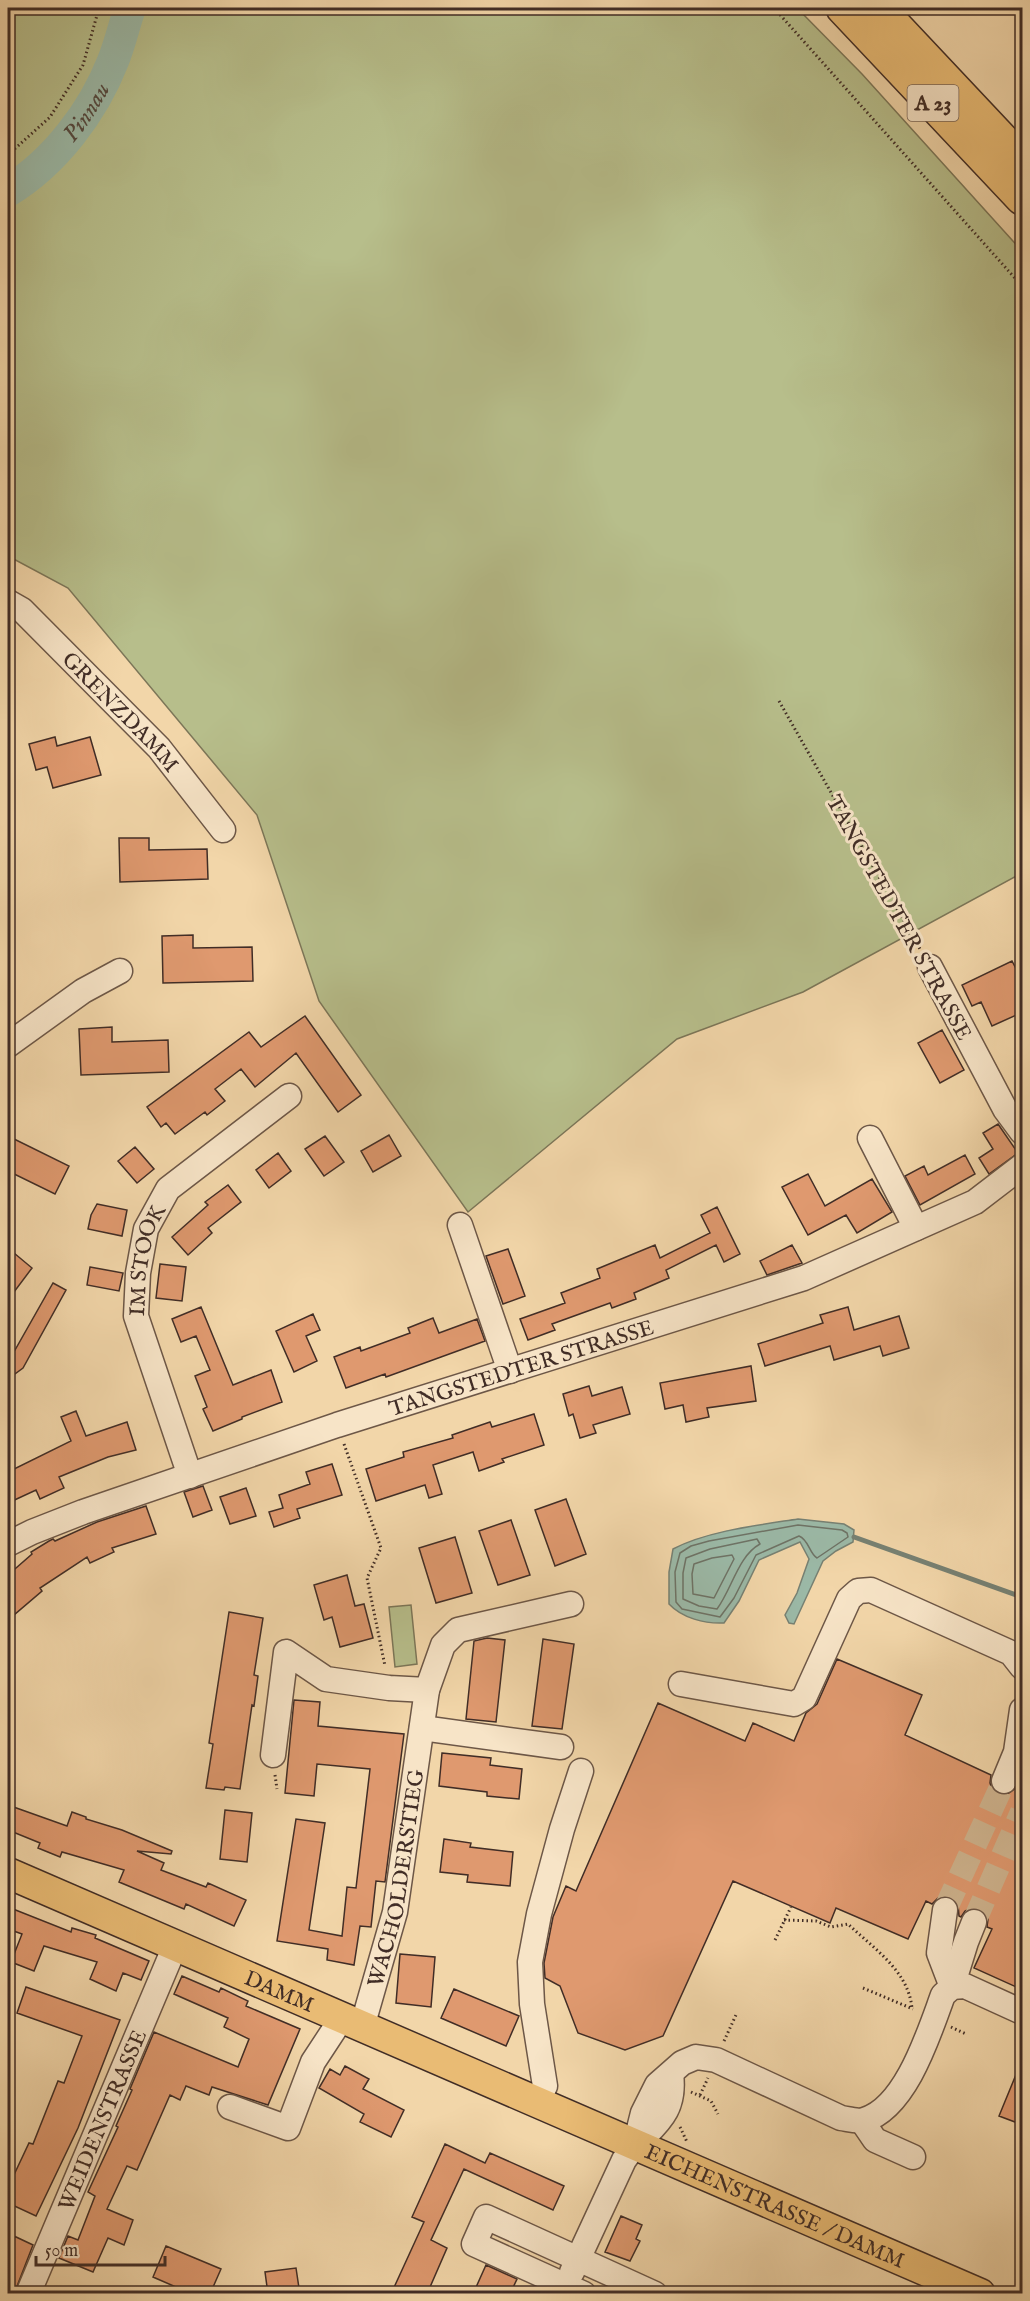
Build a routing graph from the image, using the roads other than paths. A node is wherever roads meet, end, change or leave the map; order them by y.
1 (843, 8) edge
2 (878, 8) edge
3 (1023, 161) edge
4 (1023, 198) edge
5 (8, 602) edge
6 (223, 830) dead end
7 (930, 967) road end
8 (120, 971) dead end
9 (8, 1045) edge
10 (289, 1096) dead end
11 (1023, 1132) edge
12 (870, 1138) dead end
13 (1023, 1166) edge
14 (1012, 1187) edge
15 (460, 1225) dead end
16 (916, 1228) junction
17 (510, 1371) junction
18 (190, 1476) junction
19 (8, 1544) edge
20 (571, 1604) dead end
21 (1023, 1667) edge
22 (681, 1684) dead end
23 (428, 1690) junction
24 (1023, 1710) edge
25 (422, 1728) junction
26 (561, 1747) dead end
27 (273, 1755) dead end
28 (581, 1771) dead end
29 (1004, 1781) tunnel mouth
30 (8, 1873) edge
31 (945, 1910) tunnel mouth
32 (974, 1922) tunnel mouth
33 (175, 1946) junction
34 (952, 1987) junction
35 (1023, 2012) edge
36 (351, 2022) junction
37 (230, 2106) dead end
38 (544, 2106) junction
39 (862, 2121) junction
40 (635, 2145) junction
41 (913, 2157) dead end
42 (578, 2259) junction
43 (571, 2291) edge
44 (28, 2294) edge
45 (655, 2294) edge
46 (980, 2294) edge

1 - 4 highway, A 23
2 - 3 highway, A 23
5 - 6 street, GRENZDAMM
7 - 11 street, TANGSTEDTER STRASSE
8 - 9 street
10 - 18 street, IM STOOK
12 - 16 street
13 - 14 street, TANGSTEDTER STRASSE
14 - 16 street, TANGSTEDTER STRASSE
15 - 17 street
16 - 17 street, TANGSTEDTER STRASSE
17 - 18 street, TANGSTEDTER STRASSE
18 - 19 street, TANGSTEDTER STRASSE
20 - 23 street, WACHOLDERSTIEG
21 - 22 street
23 - 25 street, WACHOLDERSTIEG
23 - 27 street
24 - 29 street
25 - 26 street
25 - 36 street, WACHOLDERSTIEG
28 - 38 street
30 - 33 main road, DAMM
31 - 34 street
32 - 34 street
33 - 36 main road, DAMM
33 - 44 street, WEIDENSTRASSE
34 - 35 street
34 - 39 street
36 - 37 street, WACHOLDERSTIEG
36 - 38 main road, DAMM
38 - 40 main road, EICHENSTRASSE / DAMM
39 - 40 street
39 - 41 street
40 - 42 street
40 - 46 main road, EICHENSTRASSE / DAMM
42 - 43 street
42 - 43 street
42 - 45 street

